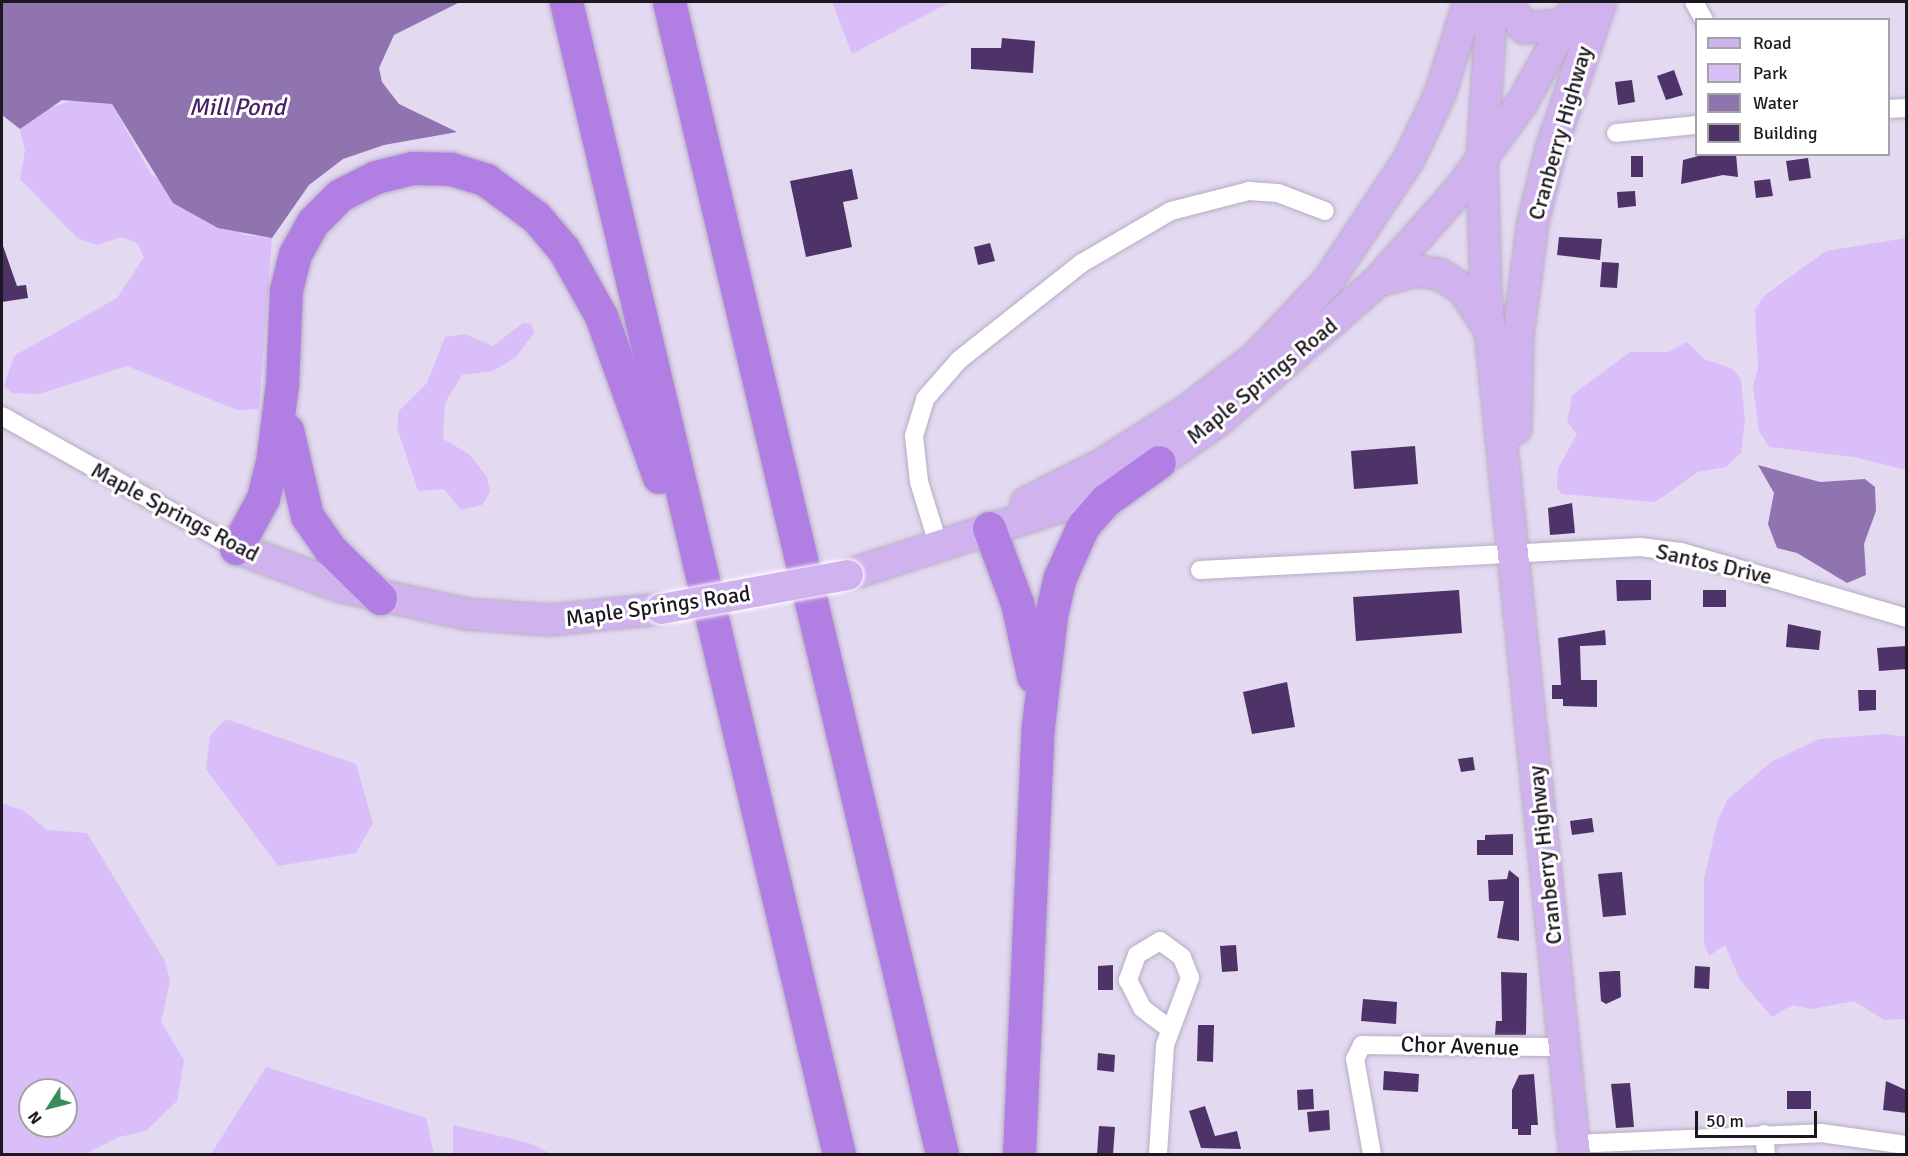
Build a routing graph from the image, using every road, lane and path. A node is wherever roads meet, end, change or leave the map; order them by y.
1 (566, 2) edge
2 (669, 2) edge
3 (1469, 2) edge
4 (1492, 2) edge
5 (1507, 2) edge
6 (1601, 2) edge
7 (1694, 2) edge
8 (1572, 13) edge
9 (1703, 18) edge
10 (1906, 108) edge
11 (1890, 109) edge
12 (1695, 125) edge
13 (1616, 133) dead end
14 (1482, 160) junction
15 (1325, 211) dead end
16 (1378, 281) junction
17 (1489, 329) junction
18 (282, 384) junction
19 (2, 416) edge
20 (1159, 462) junction
21 (989, 528) junction
22 (939, 547) junction
23 (236, 548) junction
24 (1516, 554) junction
25 (1200, 570) dead end
26 (380, 598) junction
27 (1906, 618) edge
28 (732, 701) junction
29 (1038, 726) junction
30 (1169, 1028) dead end
31 (1564, 1047) junction
32 (1764, 1134) junction
33 (1906, 1145) edge
34 (1574, 1149) edge
35 (839, 1155) edge
36 (942, 1155) edge
37 (1019, 1155) edge
38 (1158, 1155) edge
39 (1371, 1155) edge
40 (1766, 1155) edge

1 - 28 highway
2 - 36 highway
3 - 21 main road, Maple Springs Road
4 - 14 main road, Cranberry Highway
5 - 8 main road
6 - 24 main road, Cranberry Highway
7 - 9 street
8 - 14 main road, Cranberry Highway
10 - 11 street
12 - 13 street
14 - 16 main road, Maple Springs Road
14 - 17 main road, Cranberry Highway
15 - 22 street
16 - 17 main road
16 - 20 main road, Maple Springs Road
17 - 24 main road, Cranberry Highway
18 - 23 highway
18 - 26 highway
18 - 28 highway
19 - 23 street, Maple Springs Road
20 - 21 main road, Maple Springs Road
20 - 29 highway
21 - 22 main road, Maple Springs Road
21 - 29 highway
22 - 26 main road, Maple Springs Road, bridge
23 - 26 main road, Maple Springs Road
24 - 25 street
24 - 27 street, Santos Drive
24 - 31 main road, Cranberry Highway
28 - 35 highway
29 - 37 highway
30 - 38 street
31 - 34 main road, Cranberry Highway
31 - 39 street, Chor Avenue
32 - 33 street
32 - 34 street
32 - 40 street

